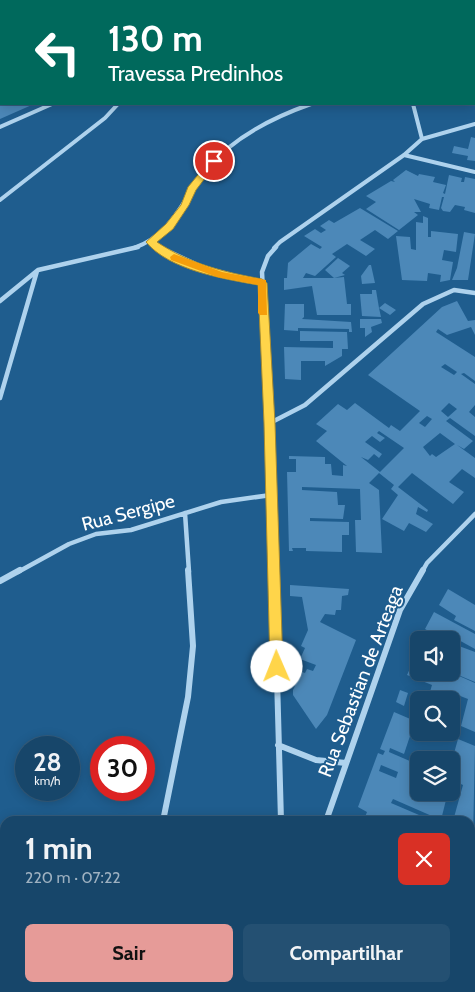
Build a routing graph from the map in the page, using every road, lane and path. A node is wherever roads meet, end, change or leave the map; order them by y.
1 (50, 105) edge
2 (117, 105) edge
3 (309, 105) edge
4 (413, 105) edge
5 (475, 124) edge
6 (0, 127) edge
7 (422, 139) junction
8 (404, 155) junction
9 (475, 172) edge
10 (0, 200) edge
11 (151, 242) junction
12 (38, 270) junction
13 (262, 283) junction
14 (475, 293) edge
15 (0, 301) edge
16 (0, 398) edge
17 (270, 423) junction
18 (271, 495) junction
19 (185, 512) junction
20 (475, 514) edge
21 (0, 581) edge
22 (278, 745) junction
23 (346, 763) junction
24 (164, 816) edge
25 (281, 816) edge
26 (328, 816) edge

1 - 6 street
2 - 10 street
3 - 11 street
4 - 7 street
5 - 7 street
7 - 8 street
8 - 9 street
8 - 13 street
11 - 12 street
11 - 13 street
12 - 15 street
12 - 16 street
13 - 17 street
14 - 17 street
17 - 18 street
18 - 19 street, Rua Sergipe
18 - 22 street
19 - 21 street, Rua Sergipe
19 - 24 street
20 - 23 street, Rua Sebastian de Arteaga
22 - 23 street
22 - 25 street
23 - 26 street, Rua Sebastian de Arteaga

